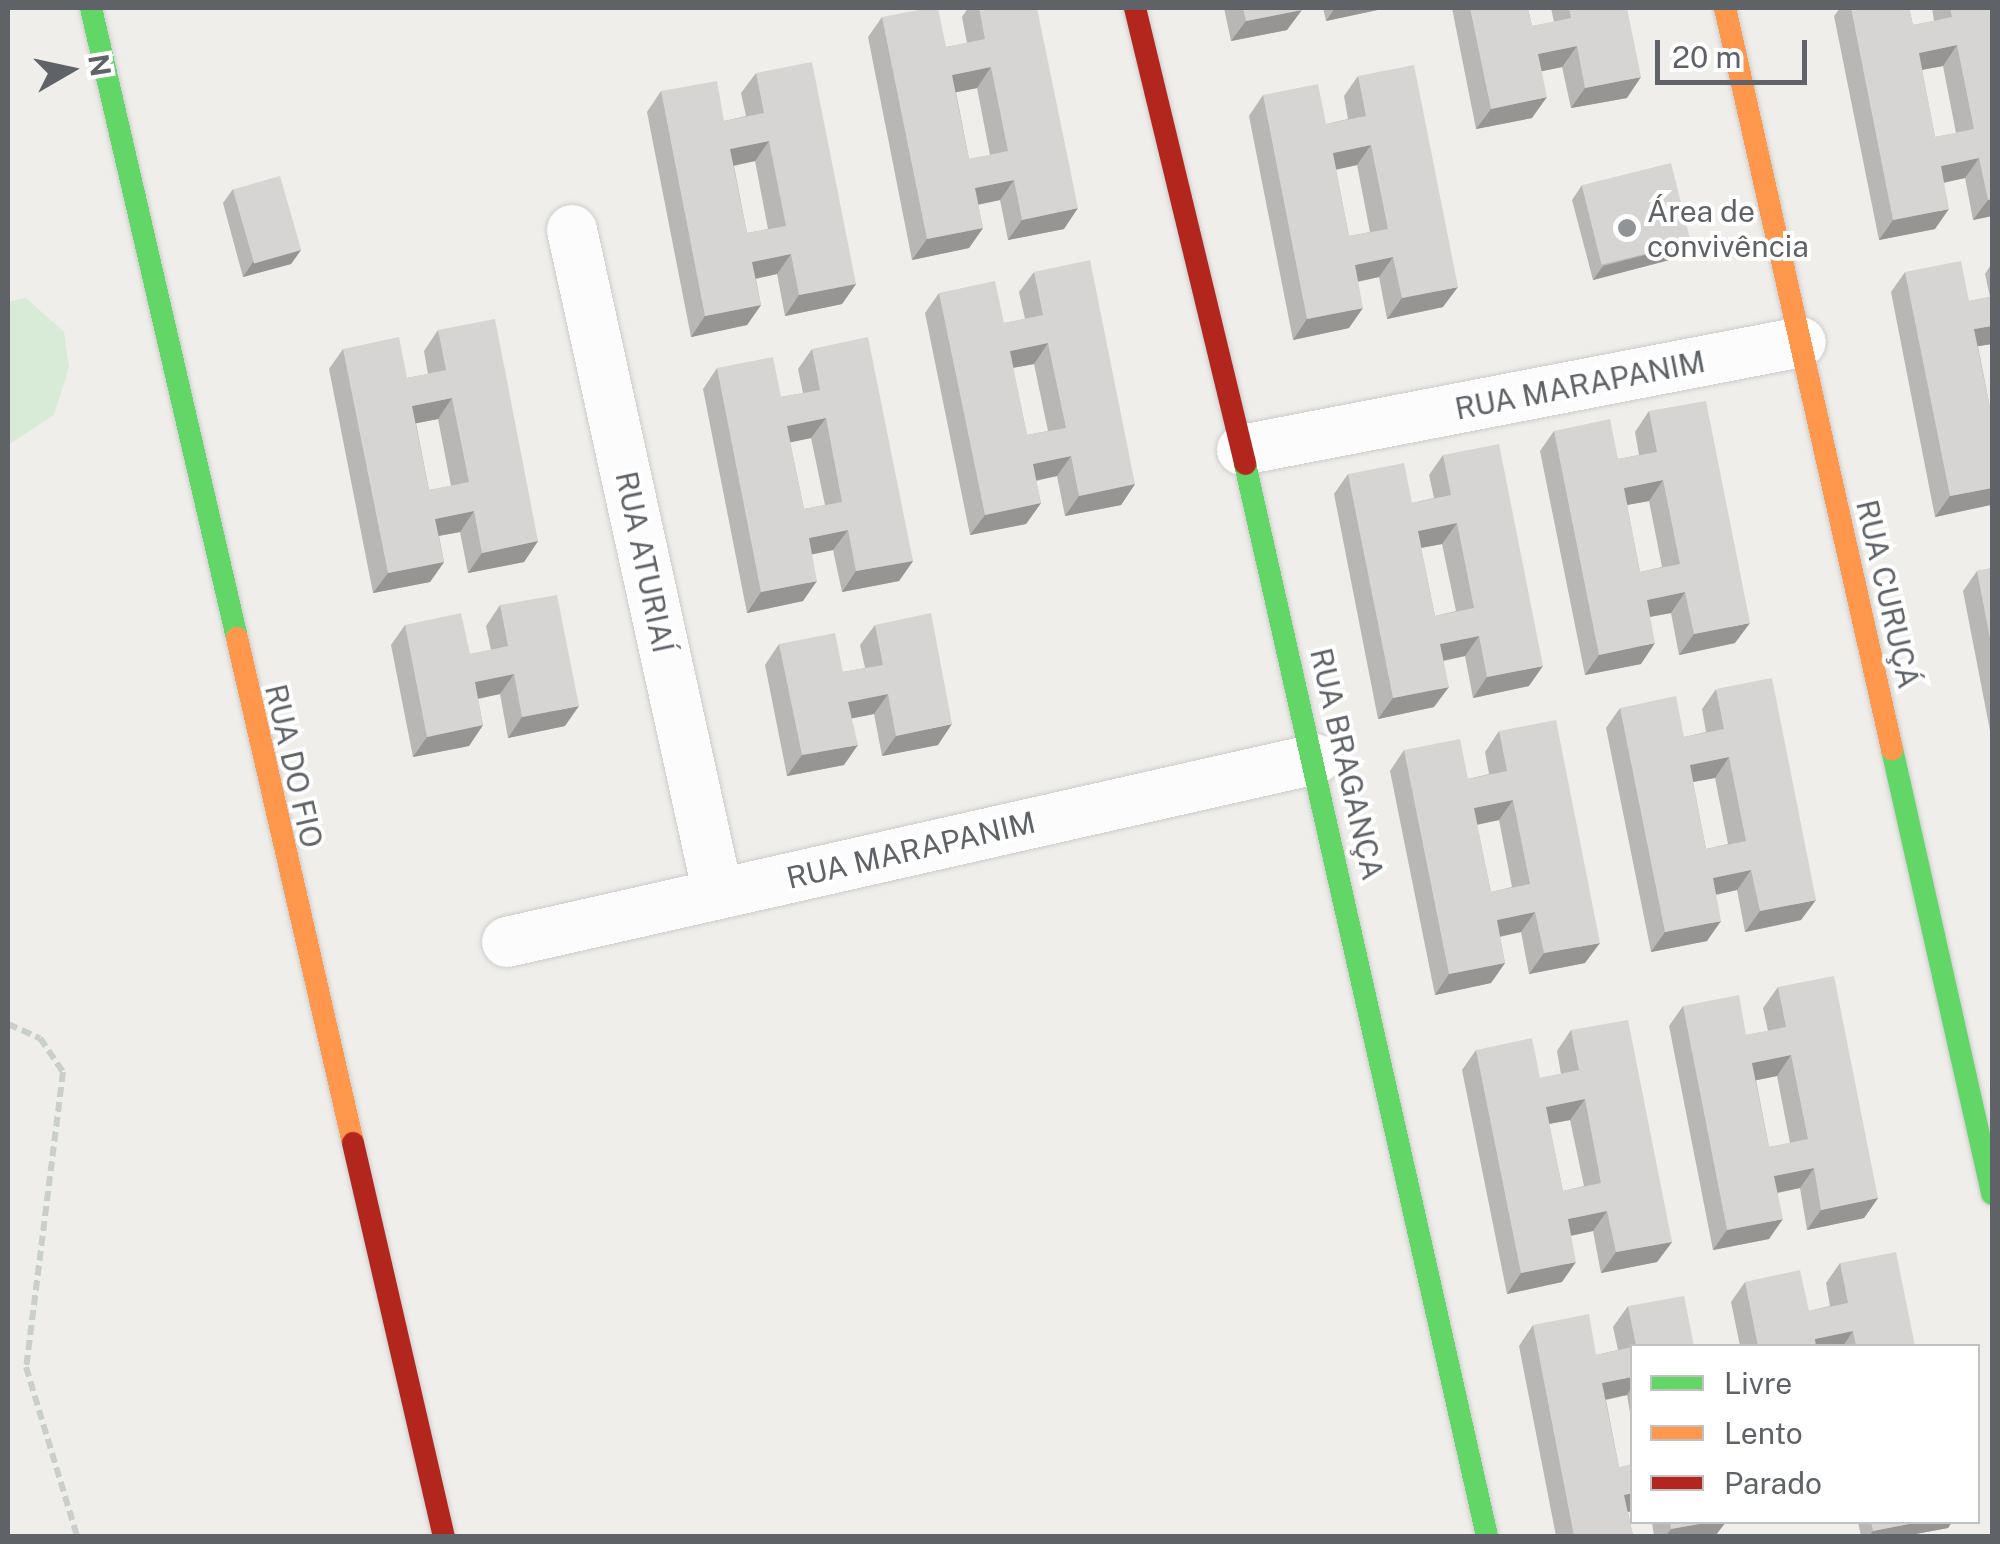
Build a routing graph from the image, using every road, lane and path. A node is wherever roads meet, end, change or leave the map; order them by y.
1 (91, 8) edge
2 (1135, 8) edge
3 (1725, 8) edge
4 (572, 230) dead end
5 (1801, 342) junction
6 (1242, 450) junction
7 (1316, 758) junction
8 (718, 894) junction
9 (507, 942) dead end
10 (8, 1024) edge
11 (1992, 1194) edge
12 (77, 1536) edge
13 (444, 1536) edge
14 (1487, 1536) edge

1 - 13 street, RUA DO FIO
2 - 6 street, RUA BRAGANÇA
3 - 5 street, RUA CURUÇÁ
4 - 8 street, RUA ATURIAÍ
5 - 6 street, RUA MARAPANIM
5 - 11 street, RUA CURUÇÁ
6 - 7 street, RUA BRAGANÇA
7 - 8 street, RUA MARAPANIM
7 - 14 street, RUA BRAGANÇA
8 - 9 street, RUA MARAPANIM
10 - 12 path

